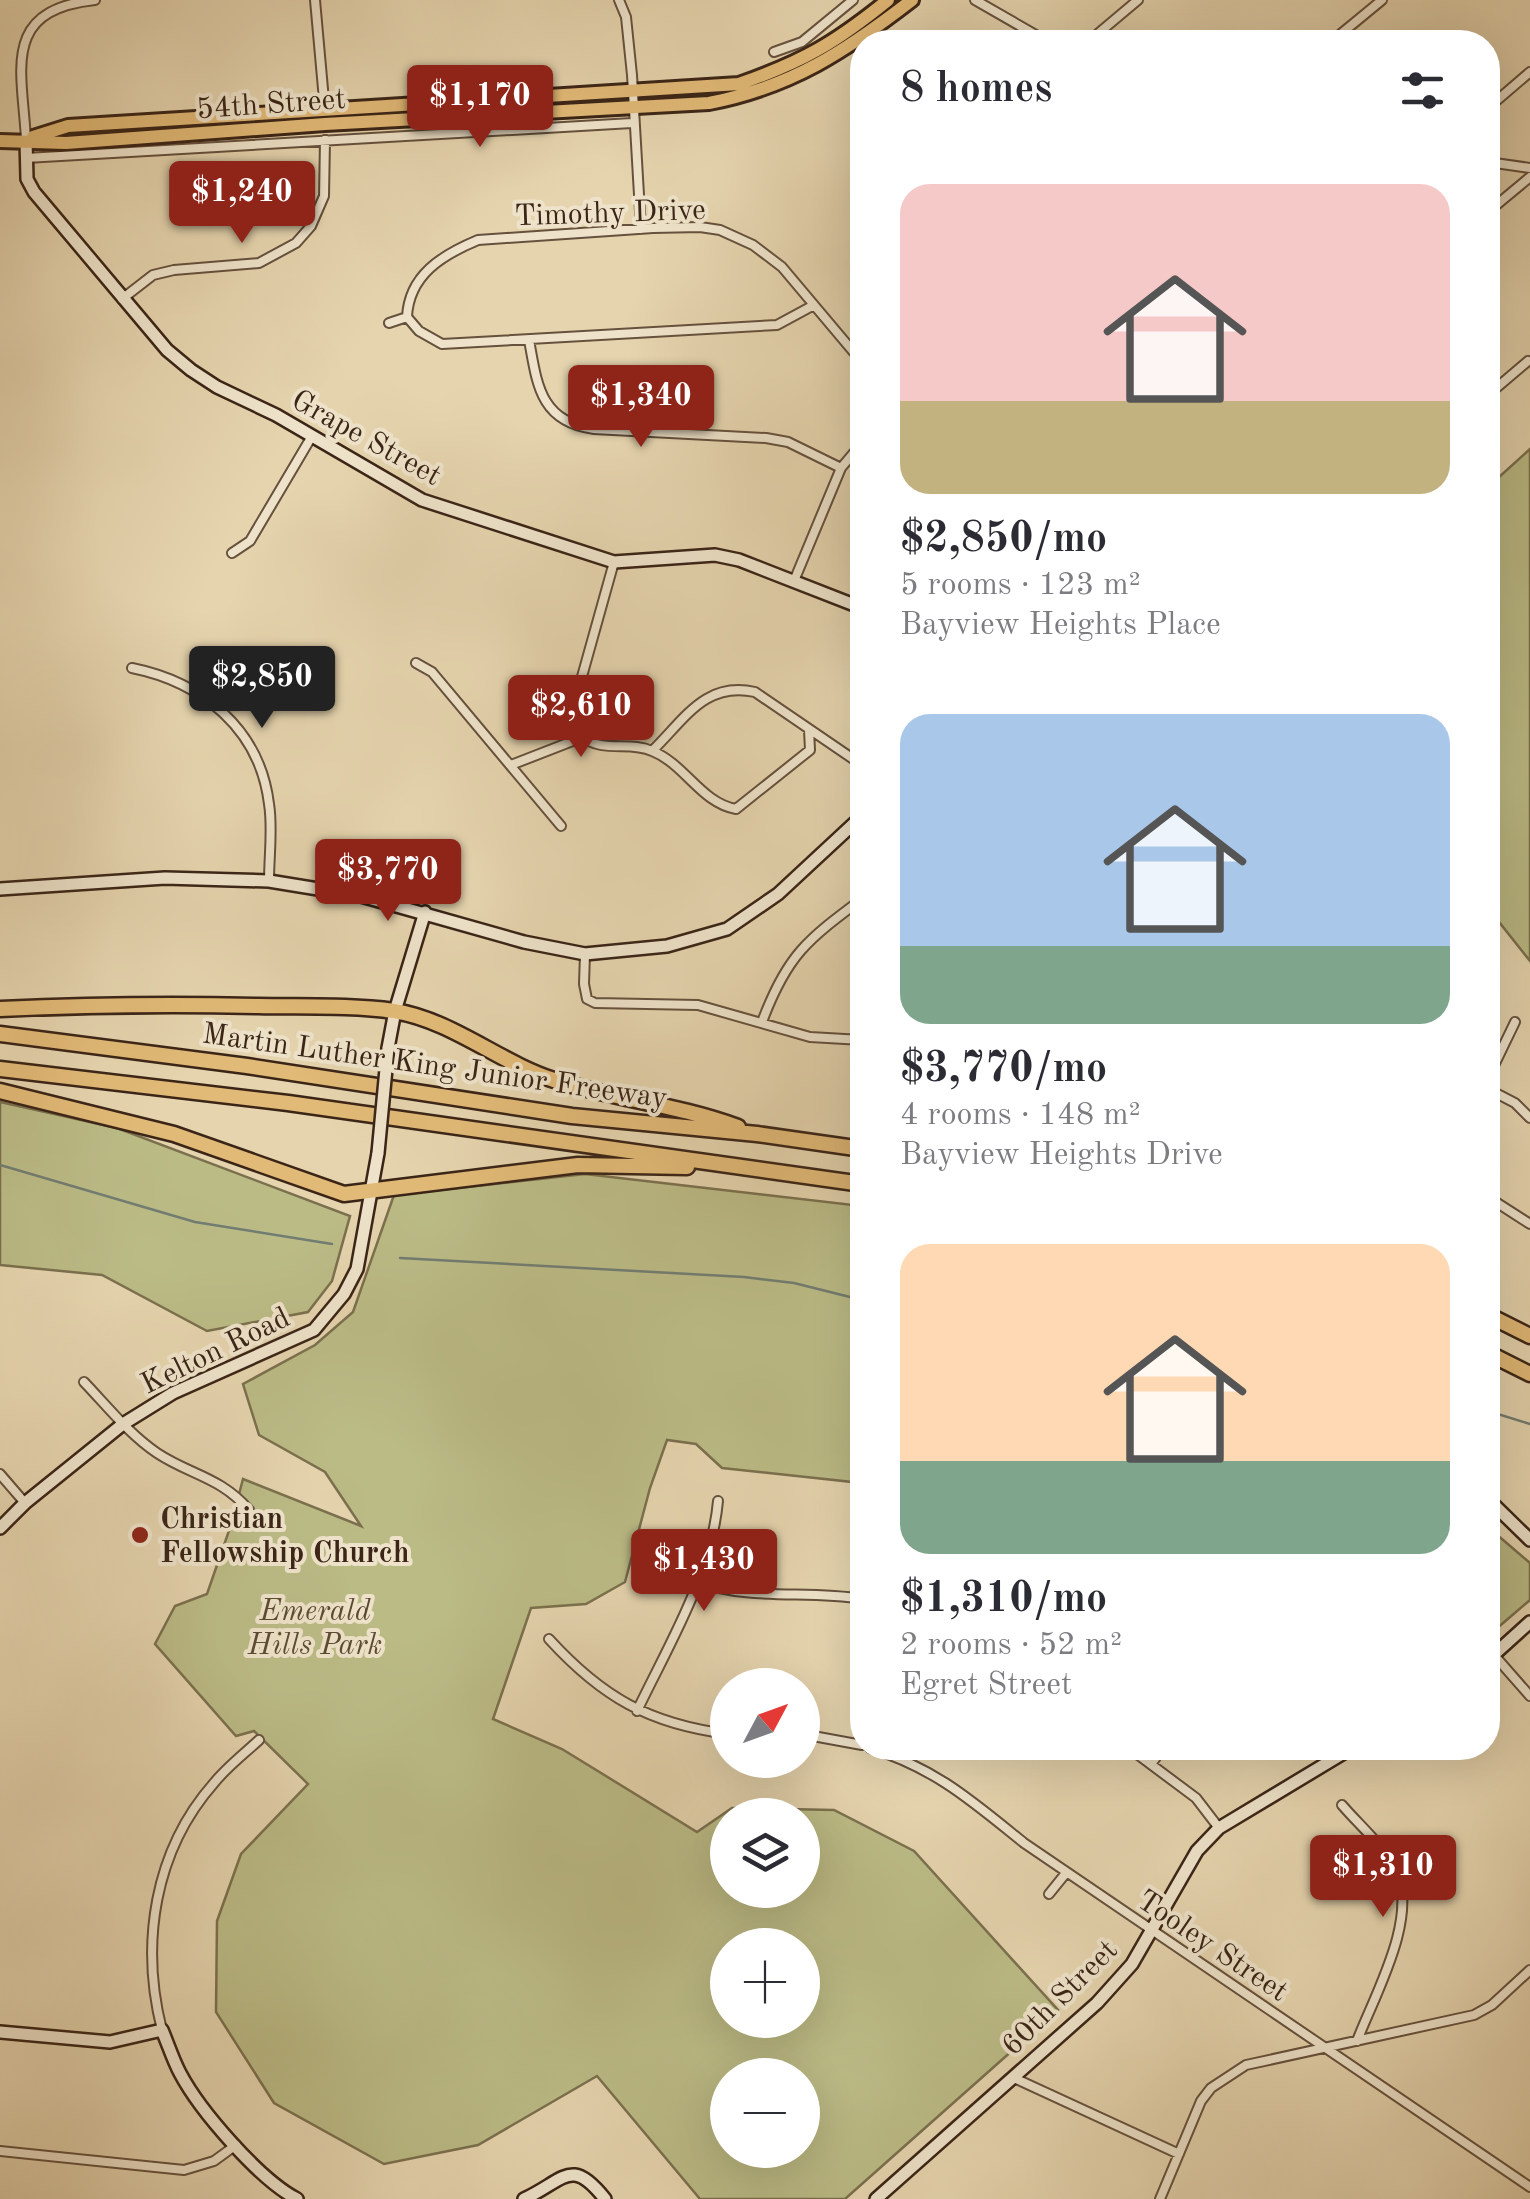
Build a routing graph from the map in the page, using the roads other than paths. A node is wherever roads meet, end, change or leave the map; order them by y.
1 (95, 0) edge
2 (315, 0) edge
3 (620, 0) edge
4 (853, 0) edge
5 (888, 0) edge
6 (912, 0) edge
7 (974, 0) edge
8 (1138, 0) edge
9 (1382, 0) edge
10 (851, 30) edge
11 (872, 30) edge
12 (1027, 30) edge
13 (1102, 30) edge
14 (1346, 30) edge
15 (850, 31) edge
16 (850, 47) edge
17 (774, 52) dead end
18 (1530, 72) edge
19 (633, 90) junction
20 (1500, 98) edge
21 (324, 100) dead end
22 (634, 108) junction
23 (632, 123) junction
24 (26, 139) junction
25 (325, 140) junction
26 (0, 141) edge
27 (26, 158) junction
28 (1500, 164) edge
29 (1530, 168) edge
30 (1530, 178) edge
31 (1500, 202) edge
32 (641, 229) junction
33 (122, 298) junction
34 (814, 304) junction
35 (407, 317) junction
36 (389, 323) dead end
37 (529, 340) junction
38 (850, 348) edge
39 (1528, 361) edge
40 (1500, 385) edge
41 (312, 436) junction
42 (850, 457) edge
43 (840, 468) junction
44 (232, 553) dead end
45 (614, 562) junction
46 (794, 581) junction
47 (850, 603) edge
48 (416, 664) dead end
49 (132, 668) dead end
50 (809, 730) junction
51 (583, 737) junction
52 (652, 751) junction
53 (850, 757) edge
54 (511, 764) junction
55 (561, 826) dead end
56 (850, 827) edge
57 (269, 881) junction
58 (0, 889) edge
59 (850, 909) edge
60 (425, 912) junction
61 (586, 954) junction
62 (0, 1009) edge
63 (395, 1012) junction
64 (762, 1022) junction
65 (1515, 1022) dead end
66 (0, 1034) edge
67 (850, 1039) edge
68 (1500, 1053) edge
69 (0, 1069) edge
70 (0, 1091) edge
71 (1500, 1095) edge
72 (1530, 1118) edge
73 (757, 1134) junction
74 (850, 1147) edge
75 (750, 1169) junction
76 (850, 1182) edge
77 (373, 1191) junction
78 (1500, 1205) edge
79 (1530, 1224) edge
80 (1500, 1321) edge
81 (1530, 1336) edge
82 (1500, 1359) edge
83 (1530, 1374) edge
84 (84, 1382) dead end
85 (123, 1424) junction
86 (0, 1474) edge
87 (718, 1501) dead end
88 (25, 1503) junction
89 (249, 1510) dead end
90 (1500, 1511) edge
91 (0, 1528) edge
92 (1530, 1540) edge
93 (698, 1582) junction
94 (850, 1598) edge
95 (1530, 1622) edge
96 (549, 1639) dead end
97 (1500, 1649) edge
98 (1500, 1668) edge
99 (1530, 1696) edge
100 (638, 1712) junction
101 (710, 1731) edge
102 (820, 1737) edge
103 (259, 1740) dead end
104 (850, 1743) edge
105 (903, 1760) edge
106 (1146, 1760) edge
107 (1154, 1760) edge
108 (1332, 1760) edge
109 (1151, 1764) junction
110 (1342, 1805) dead end
111 (1220, 1828) junction
112 (1066, 1872) junction
113 (1049, 1894) dead end
114 (1152, 1931) junction
115 (1530, 1970) edge
116 (162, 2030) junction
117 (0, 2032) edge
118 (1357, 2041) junction
119 (1324, 2046) junction
120 (1014, 2078) junction
121 (236, 2145) junction
122 (0, 2151) edge
123 (1179, 2154) junction
124 (1530, 2187) edge
125 (297, 2199) edge
126 (524, 2199) edge
127 (605, 2199) edge
128 (876, 2199) edge
129 (1160, 2199) edge

1 - 24 street
2 - 21 street
3 - 19 street
4 - 17 street
5 - 10 main road, 54th Street
6 - 11 main road, 54th Street
7 - 12 street
8 - 13 street
9 - 14 street
15 - 19 main road, 54th Street
16 - 22 main road, 54th Street
18 - 20 street
19 - 22 street
19 - 24 main road, 54th Street
22 - 23 street
22 - 24 main road, 54th Street
23 - 25 street
23 - 32 street
24 - 26 main road, 54th Street
24 - 27 street, Grape Street
25 - 27 street
25 - 33 street
27 - 33 street, Grape Street
28 - 29 street
30 - 31 street
32 - 34 street, Timothy Drive
32 - 35 street, Timothy Drive
33 - 41 street, Grape Street
34 - 37 street
34 - 38 street, Timothy Drive
35 - 36 street
35 - 37 street
37 - 43 street
39 - 40 street
41 - 44 street
41 - 45 street, Grape Street
42 - 43 street
43 - 46 street
45 - 46 street, Grape Street
45 - 51 street
46 - 47 street, Grape Street
48 - 54 street
49 - 57 street
50 - 52 street
50 - 52 street
50 - 53 street
51 - 52 street
51 - 54 street
54 - 55 street
56 - 61 street
57 - 58 street
57 - 60 street
59 - 64 street
60 - 61 street
60 - 63 street, Kelton Road
61 - 64 street
62 - 63 highway
63 - 73 highway
63 - 77 street, Kelton Road, bridge
64 - 67 street
65 - 68 street
66 - 73 highway, Martin Luther King Junior Freeway
69 - 75 highway, Martin Luther King Junior Freeway
70 - 77 highway
71 - 72 street
73 - 74 highway, Martin Luther King Junior Freeway
75 - 76 highway, Martin Luther King Junior Freeway
75 - 77 highway
77 - 85 street, Kelton Road
78 - 79 street
80 - 81 highway
82 - 83 highway
84 - 85 street
85 - 88 street, Kelton Road
85 - 89 street
86 - 88 street
87 - 93 street
88 - 91 street, Kelton Road
90 - 92 street
93 - 94 street
93 - 100 street
95 - 97 street
96 - 100 street
98 - 99 street
100 - 101 street
102 - 104 street, Tooley Street
103 - 116 street
105 - 112 street, Tooley Street
106 - 109 street
107 - 109 street
108 - 111 street, 60th Street
109 - 111 street
110 - 118 street
111 - 114 street, 60th Street
112 - 113 street
112 - 114 street, Tooley Street
114 - 119 street, Tooley Street
114 - 120 street, 60th Street
115 - 118 street
116 - 117 street
116 - 121 street
118 - 119 street
119 - 123 street
119 - 124 street, Tooley Street
120 - 123 street
120 - 128 street, 60th Street
121 - 122 street
121 - 125 street
123 - 129 street
126 - 127 street

